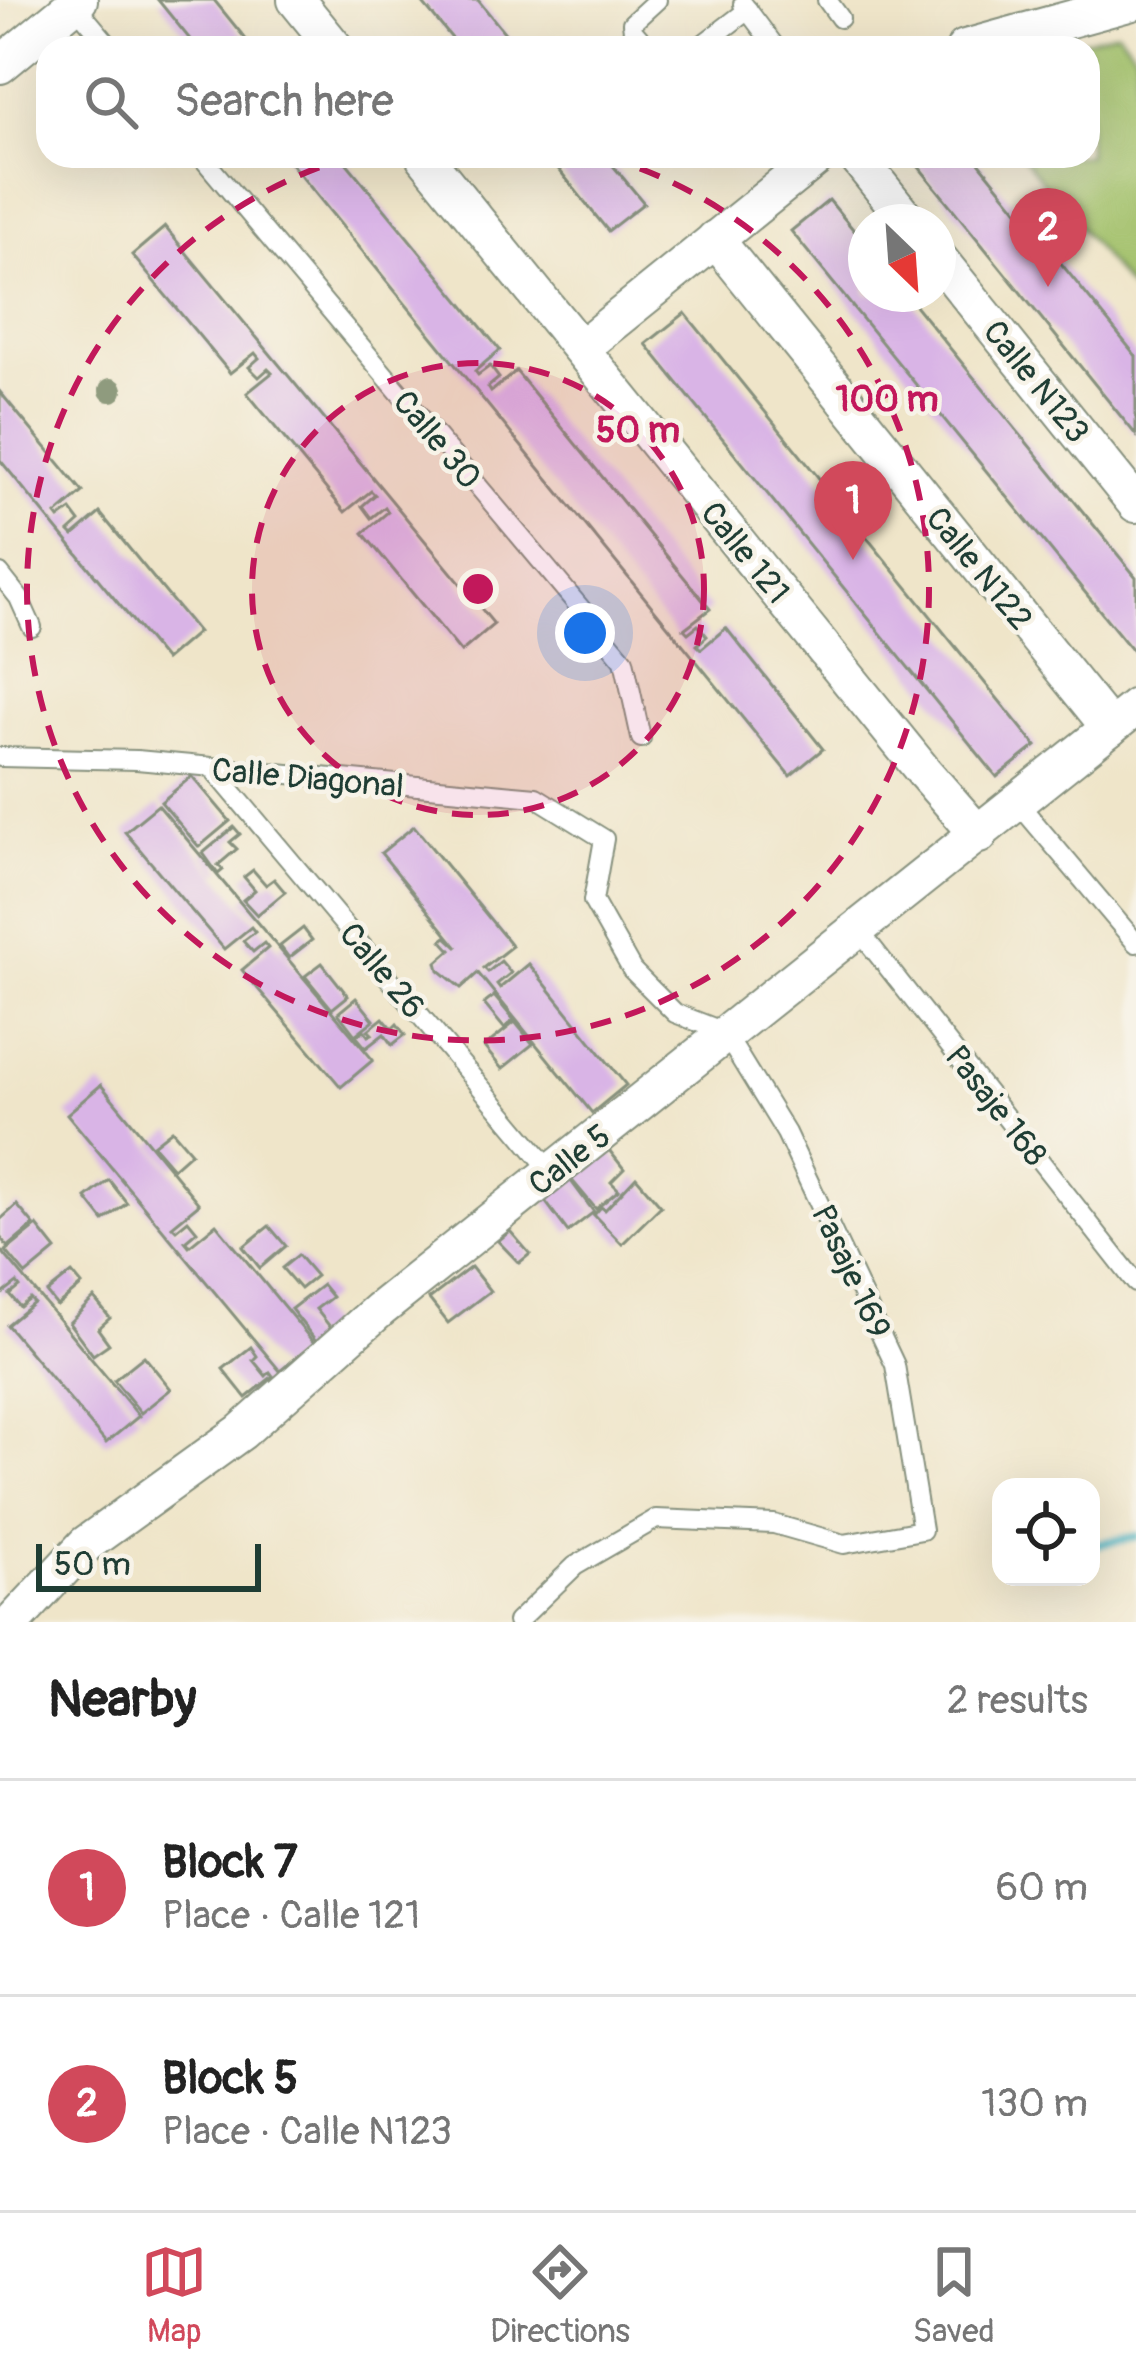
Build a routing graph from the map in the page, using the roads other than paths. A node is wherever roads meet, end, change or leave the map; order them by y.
1 (296, 0) edge
2 (657, 0) edge
3 (827, 0) edge
4 (1136, 1) edge
5 (77, 2) edge
6 (744, 5) edge
7 (841, 18) dead end
8 (102, 36) edge
9 (325, 36) edge
10 (637, 36) edge
11 (711, 36) edge
12 (767, 36) edge
13 (1009, 36) edge
14 (0, 65) edge
15 (211, 168) edge
16 (434, 168) edge
17 (804, 168) edge
18 (866, 168) edge
19 (895, 204) edge
20 (715, 238) junction
21 (956, 280) edge
22 (581, 348) junction
23 (1136, 504) edge
24 (0, 574) edge
25 (32, 627) dead end
26 (1123, 718) edge
27 (641, 738) dead end
28 (0, 757) edge
29 (213, 769) junction
30 (1018, 802) junction
31 (979, 835) junction
32 (857, 928) junction
33 (1136, 943) edge
34 (724, 1032) junction
35 (552, 1172) junction
36 (1136, 1283) edge
37 (13, 1622) edge
38 (517, 1622) edge

1 - 9 street
2 - 10 lane
3 - 7 lane
4 - 13 street
5 - 8 lane
5 - 14 street
6 - 11 lane
6 - 12 lane
15 - 27 lane, Calle 30
16 - 22 street, Calle 121
17 - 20 street
18 - 19 street
20 - 22 street
20 - 26 street, Calle N122
21 - 23 street, Calle N123
22 - 31 street, Calle 121
24 - 25 lane
26 - 30 street, Calle 5
28 - 29 lane, Calle Diagonal
29 - 34 lane, Calle Diagonal
29 - 35 lane, Calle 26
30 - 31 street, Calle 5
30 - 33 lane
31 - 32 street, Calle 5
32 - 34 street, Calle 5
32 - 36 lane, Pasaje 168
34 - 35 street, Calle 5
34 - 38 lane, Pasaje 169
35 - 37 street, Calle 5

